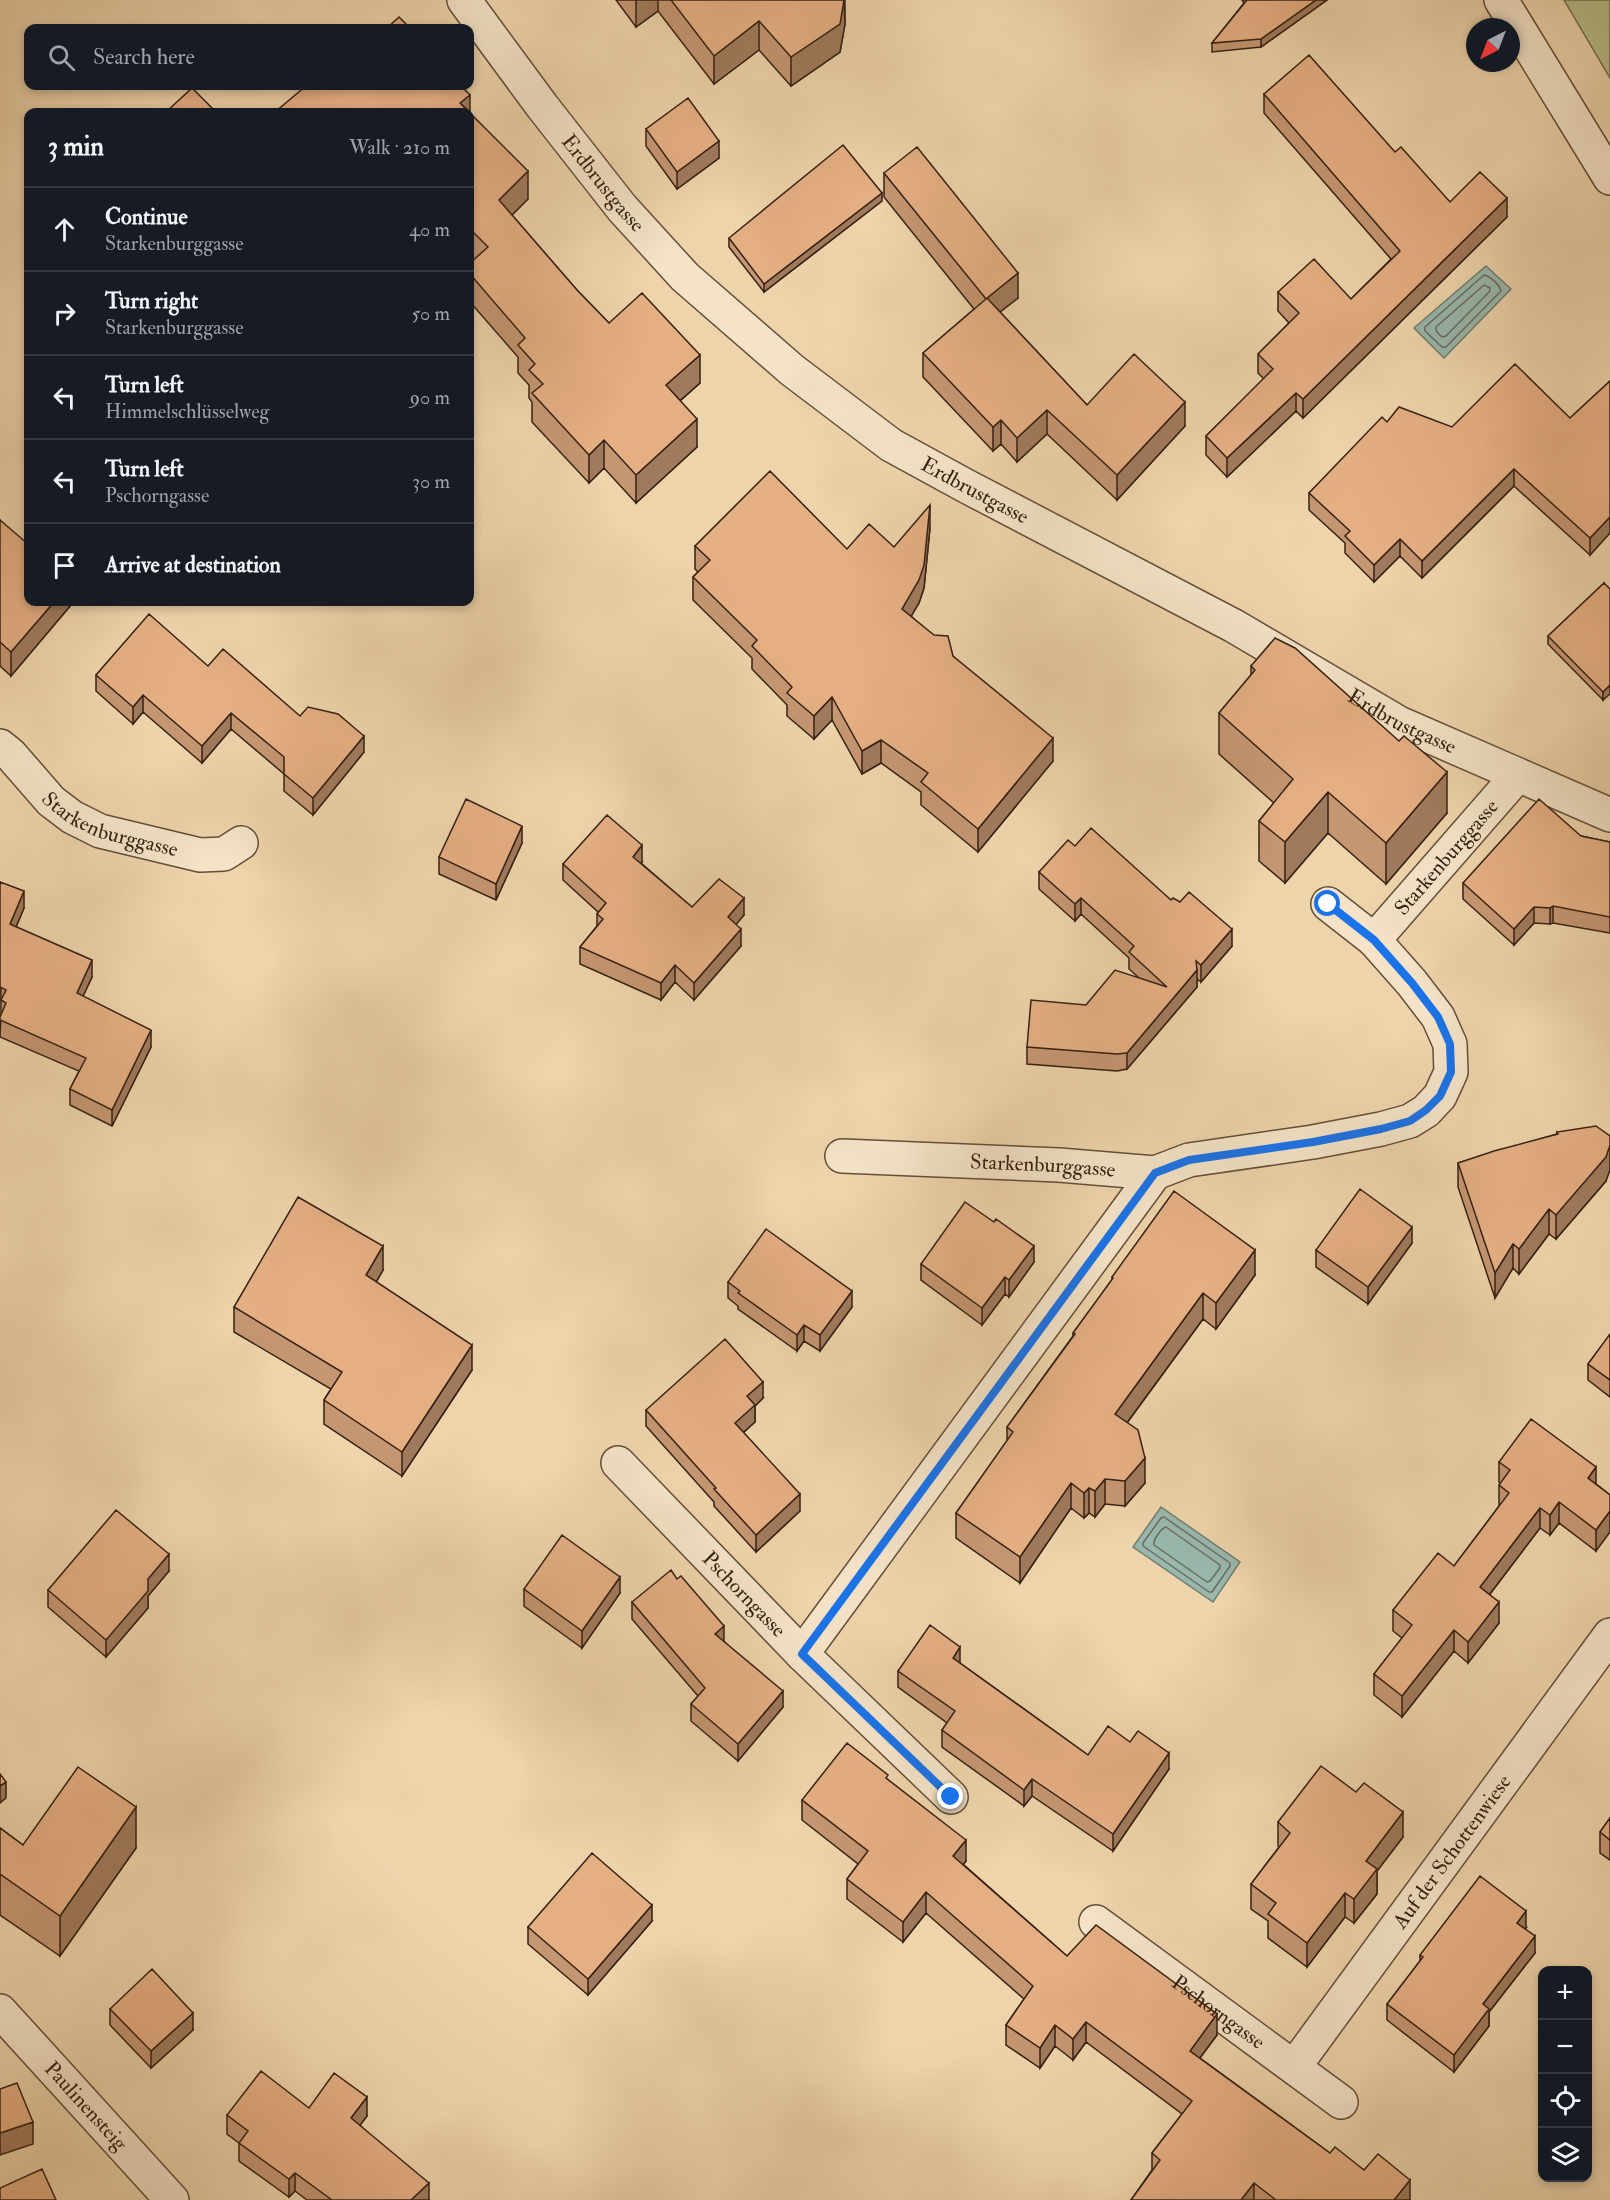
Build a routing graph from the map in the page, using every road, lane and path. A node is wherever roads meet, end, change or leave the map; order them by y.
1 (464, 0) edge
2 (1501, 0) edge
3 (1610, 178) edge
4 (0, 746) edge
5 (1517, 776) junction
6 (1610, 815) edge
7 (241, 843) dead end
8 (1328, 904) dead end
9 (1374, 940) junction
10 (842, 1156) dead end
11 (1155, 1173) junction
12 (618, 1463) dead end
13 (1610, 1635) edge
14 (802, 1654) junction
15 (951, 1797) dead end
16 (1095, 1922) dead end
17 (0, 2011) edge
18 (1294, 2067) junction
19 (1341, 2102) dead end
20 (172, 2200) edge

1 - 5 street, Erdbrustgasse
2 - 3 street
4 - 7 street, Starkenburggasse
5 - 6 street, Erdbrustgasse
5 - 9 street, Starkenburggasse
8 - 9 street, Starkenburggasse
9 - 11 street, Starkenburggasse
10 - 11 street, Starkenburggasse
11 - 14 street
12 - 14 street, Pschorngasse
13 - 18 street, Auf der Schottenwiese
14 - 15 street, Pschorngasse
16 - 18 street, Pschorngasse
17 - 20 street, Paulinensteig
18 - 19 street, Pschorngasse

